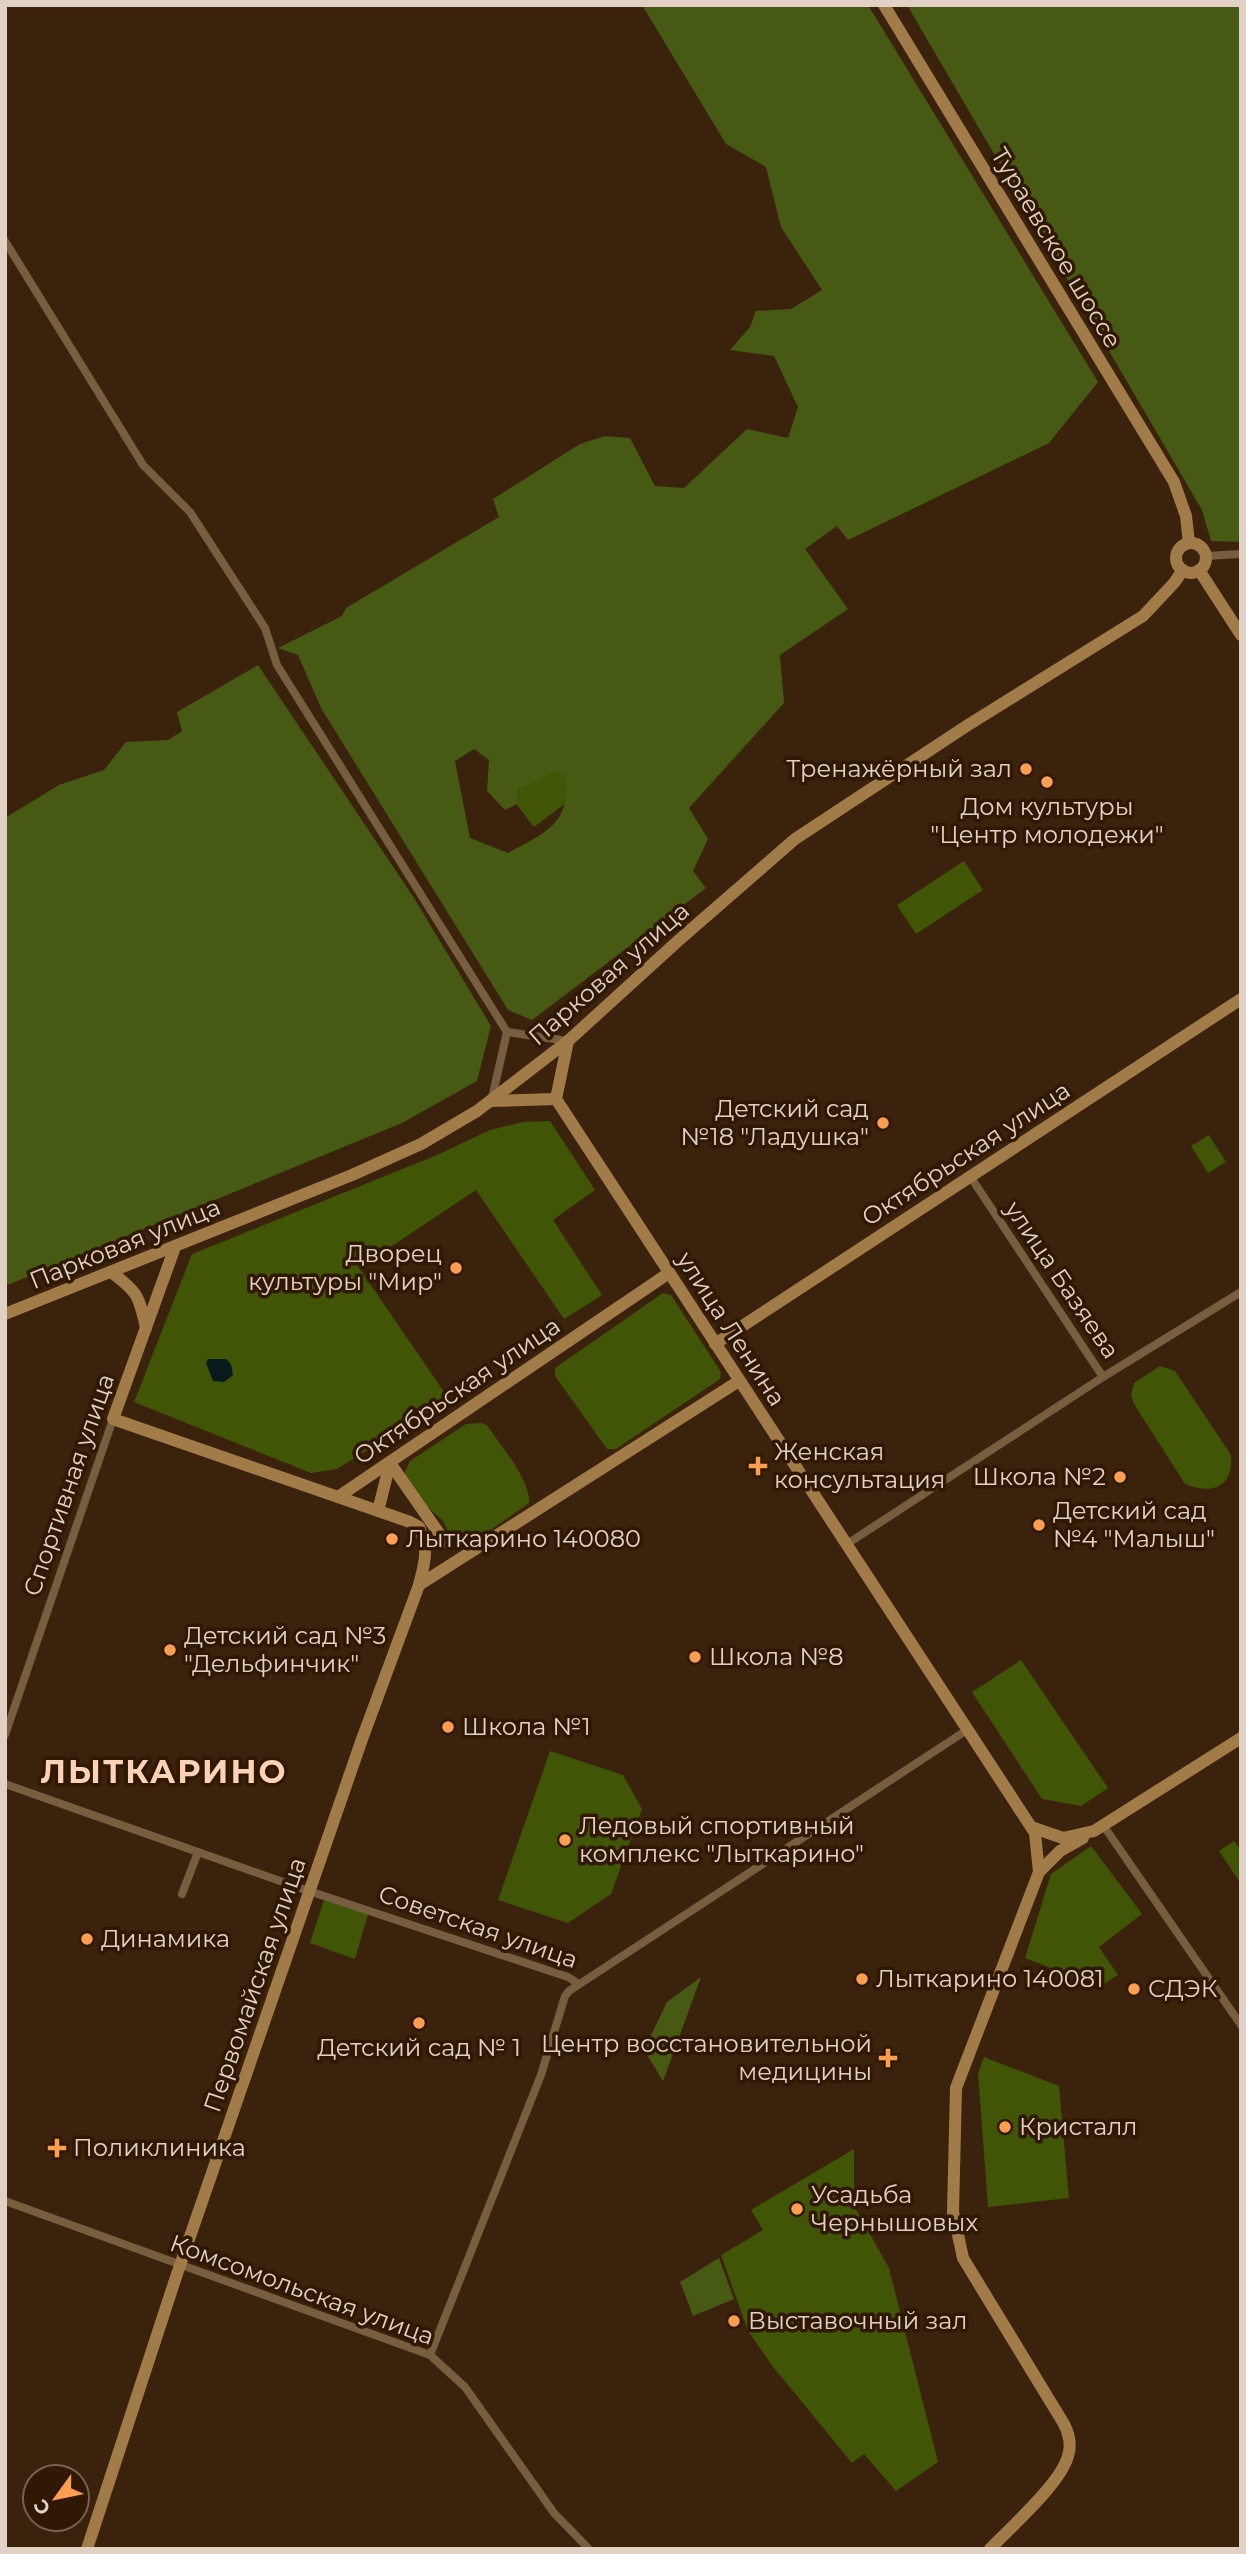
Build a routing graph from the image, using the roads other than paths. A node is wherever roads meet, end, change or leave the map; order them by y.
1 (884, 5) edge
2 (5, 241) edge
3 (1189, 543) junction
4 (1241, 554) edge
5 (1206, 556) junction
6 (1183, 570) junction
7 (1199, 570) junction
8 (1241, 635) edge
9 (1241, 999) edge
10 (508, 1032) junction
11 (568, 1041) junction
12 (556, 1099) junction
13 (491, 1101) junction
14 (970, 1176) junction
15 (175, 1247) junction
16 (111, 1272) junction
17 (669, 1273) junction
18 (1241, 1292) edge
19 (5, 1314) edge
20 (146, 1328) junction
21 (715, 1343) junction
22 (1103, 1377) junction
23 (739, 1381) junction
24 (113, 1419) junction
25 (390, 1463) junction
26 (338, 1497) junction
27 (378, 1511) junction
28 (414, 1524) junction
29 (445, 1542) junction
30 (847, 1544) junction
31 (467, 1554) junction
32 (419, 1585) junction
33 (967, 1730) junction
34 (5, 1735) edge
35 (1241, 1738) edge
36 (5, 1784) edge
37 (1031, 1827) junction
38 (1098, 1828) junction
39 (198, 1852) junction
40 (1039, 1872) junction
41 (310, 1891) junction
42 (182, 1894) dead end
43 (579, 1984) junction
44 (1241, 2025) edge
45 (5, 2201) edge
46 (179, 2265) junction
47 (430, 2354) junction
48 (87, 2549) edge
49 (589, 2549) edge
50 (990, 2549) edge

1 - 3 street, Тураевское шоссе
2 - 10 street
3 - 5 street
3 - 6 street
4 - 5 street
5 - 7 street
6 - 7 street
6 - 11 street, Парковая улица
7 - 8 street
9 - 14 street, Октябрьская улица
10 - 11 street
10 - 13 street
11 - 12 street
11 - 13 street, Парковая улица
12 - 13 street
12 - 17 street, улица Ленина
13 - 15 street, Парковая улица
14 - 21 street, Октябрьская улица
14 - 22 street, улица Базяева
15 - 16 street, Парковая улица
15 - 20 street, Спортивная улица
16 - 19 street, Парковая улица
16 - 20 street
17 - 21 street, улица Ленина
17 - 25 street, Октябрьская улица
18 - 22 street, улица Базяева
20 - 24 street, Спортивная улица
21 - 23 street, улица Ленина
22 - 30 street
23 - 30 street, улица Ленина
23 - 31 street
24 - 26 street
24 - 34 street, Спортивная улица
25 - 26 street, Октябрьская улица
25 - 27 street
25 - 29 street
26 - 27 street
27 - 28 street
28 - 29 street
28 - 32 street, Первомайская улица
29 - 31 street
30 - 33 street, улица Ленина
31 - 32 street
32 - 41 street, Первомайская улица
33 - 37 street, улица Ленина
33 - 43 street, Советская улица
35 - 38 street
36 - 39 street, Советская улица
37 - 38 street
37 - 40 street
38 - 40 street
38 - 44 street
39 - 41 street, Советская улица
39 - 42 street
40 - 50 street
41 - 43 street, Советская улица
41 - 46 street, Первомайская улица
43 - 47 street
45 - 46 street, Комсомольская улица
46 - 47 street, Комсомольская улица
46 - 48 street, Первомайская улица
47 - 49 street, Комсомольская улица

